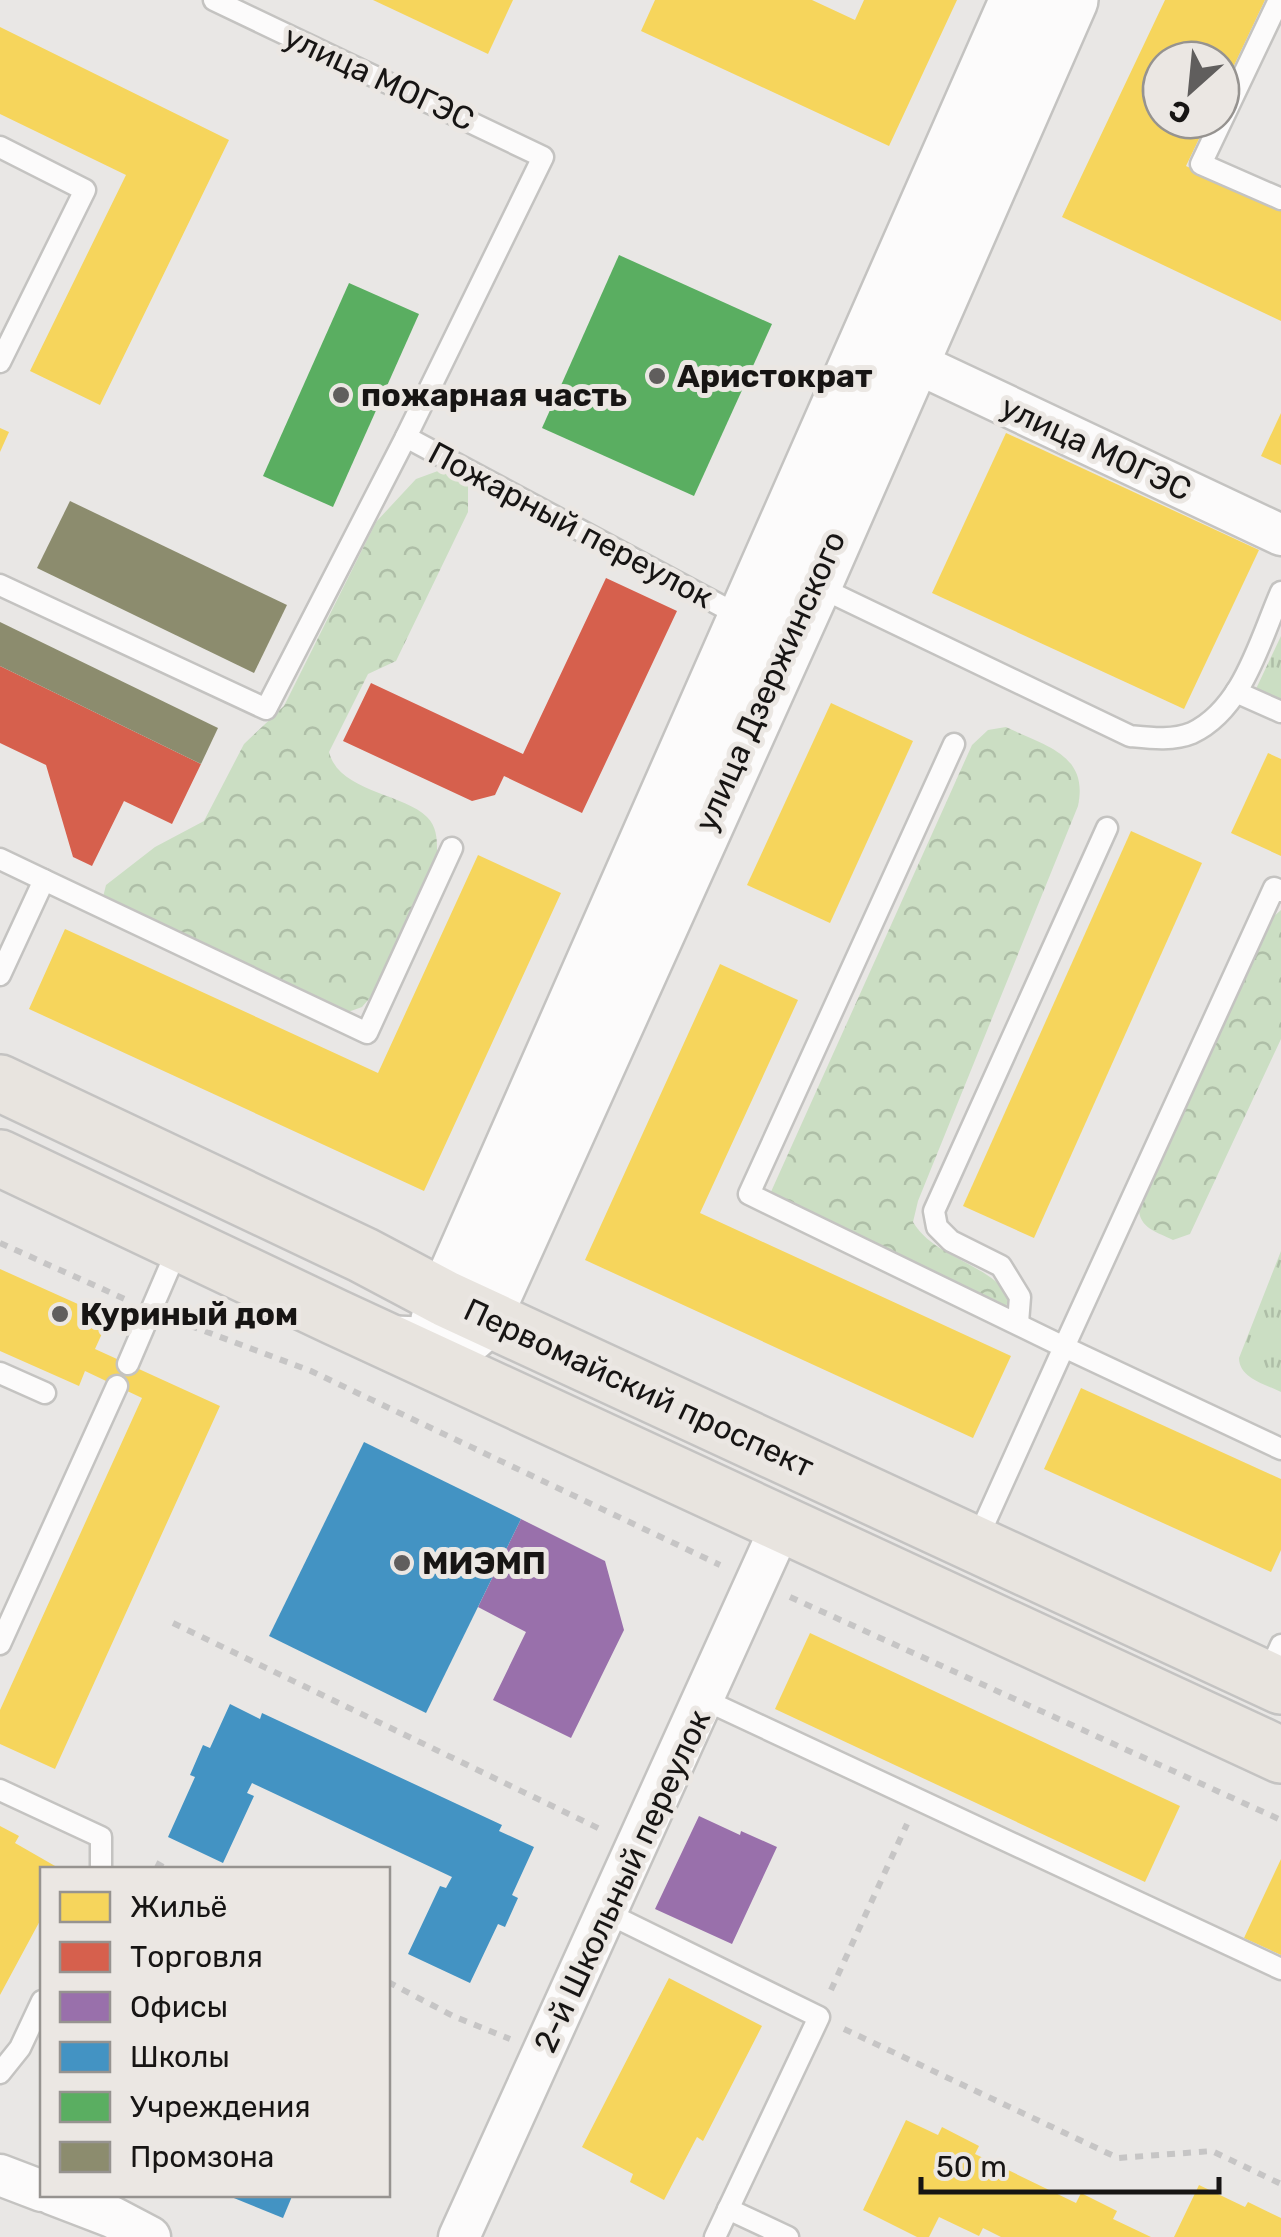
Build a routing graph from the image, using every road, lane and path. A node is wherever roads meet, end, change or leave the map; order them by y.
1 (214, 0) edge
2 (1018, 0) edge
3 (1070, 0) edge
4 (1279, 0) edge
5 (0, 148) edge
6 (544, 157) joint
7 (1281, 199) edge
8 (912, 361) junction
9 (0, 362) edge
10 (406, 436) junction
11 (1281, 535) edge
12 (0, 584) edge
13 (814, 584) junction
14 (1281, 592) edge
15 (746, 620) junction
16 (1236, 692) junction
17 (1281, 712) edge
18 (954, 744) dead end
19 (1108, 828) dead end
20 (452, 848) dead end
21 (0, 860) edge
22 (44, 880) junction
23 (1281, 891) edge
24 (0, 975) edge
25 (0, 1083) edge
26 (0, 1158) edge
27 (181, 1242) junction
28 (0, 1243) edge
29 (152, 1311) junction
30 (1018, 1323) junction
31 (450, 1337) junction
32 (1064, 1347) junction
33 (128, 1364) dead end
34 (0, 1373) edge
35 (117, 1386) dead end
36 (45, 1393) dead end
37 (1281, 1450) edge
38 (782, 1524) junction
39 (975, 1544) junction
40 (758, 1582) junction
41 (173, 1623) dead end
42 (0, 1644) edge
43 (1276, 1670) edge
44 (705, 1700) junction
45 (1281, 1754) edge
46 (0, 1790) edge
47 (918, 1800) junction
48 (1281, 1820) edge
49 (637, 1847) junction
50 (156, 1863) dead end
51 (100, 1867) edge
52 (163, 1867) edge
53 (607, 1913) junction
54 (1281, 1969) edge
55 (390, 1983) edge
56 (40, 2005) edge
57 (819, 2017) junction
58 (543, 2054) junction
59 (0, 2073) edge
60 (0, 2176) edge
61 (1281, 2184) edge
62 (40, 2190) edge
63 (60, 2197) edge
64 (728, 2209) junction
65 (464, 2235) edge
66 (150, 2237) edge
67 (714, 2237) edge
68 (788, 2237) edge

1 - 6 lane, улица МОГЭС
2 - 15 main road, улица Дзержинского
3 - 8 main road, улица Дзержинского
4 - 7 lane
5 - 9 lane
6 - 10 lane, Пожарный переулок
8 - 11 street, улица МОГЭС
8 - 13 main road, улица Дзержинского
10 - 12 lane
10 - 15 lane, Пожарный переулок
13 - 16 lane
13 - 31 main road, улица Дзержинского
14 - 16 lane
15 - 31 main road, улица Дзержинского
16 - 17 lane
18 - 30 lane
19 - 30 lane
20 - 22 lane
21 - 22 lane
22 - 24 lane
23 - 32 lane
25 - 31 main road, Первомайский проспект
26 - 27 main road, Первомайский проспект
27 - 29 lane
27 - 31 main road, Первомайский проспект
28 - 29 path
29 - 33 lane
29 - 40 path
30 - 32 lane
31 - 38 main road, Первомайский проспект
31 - 39 main road, Первомайский проспект
32 - 37 lane
32 - 39 lane
34 - 36 lane
35 - 42 lane
38 - 40 street, 2-й Школьный переулок
38 - 45 main road, Первомайский проспект
39 - 43 main road, Первомайский проспект
40 - 44 street, 2-й Школьный переулок
40 - 48 path
41 - 49 path
44 - 47 lane
44 - 49 street, 2-й Школьный переулок
46 - 51 lane
47 - 54 lane
47 - 57 path
49 - 53 street, 2-й Школьный переулок
50 - 52 path
53 - 57 lane
53 - 58 street, 2-й Школьный переулок
55 - 58 path
56 - 59 lane
57 - 61 path
57 - 64 lane
58 - 65 street, 2-й Школьный переулок
60 - 62 street
63 - 66 street
64 - 67 lane
64 - 68 lane

